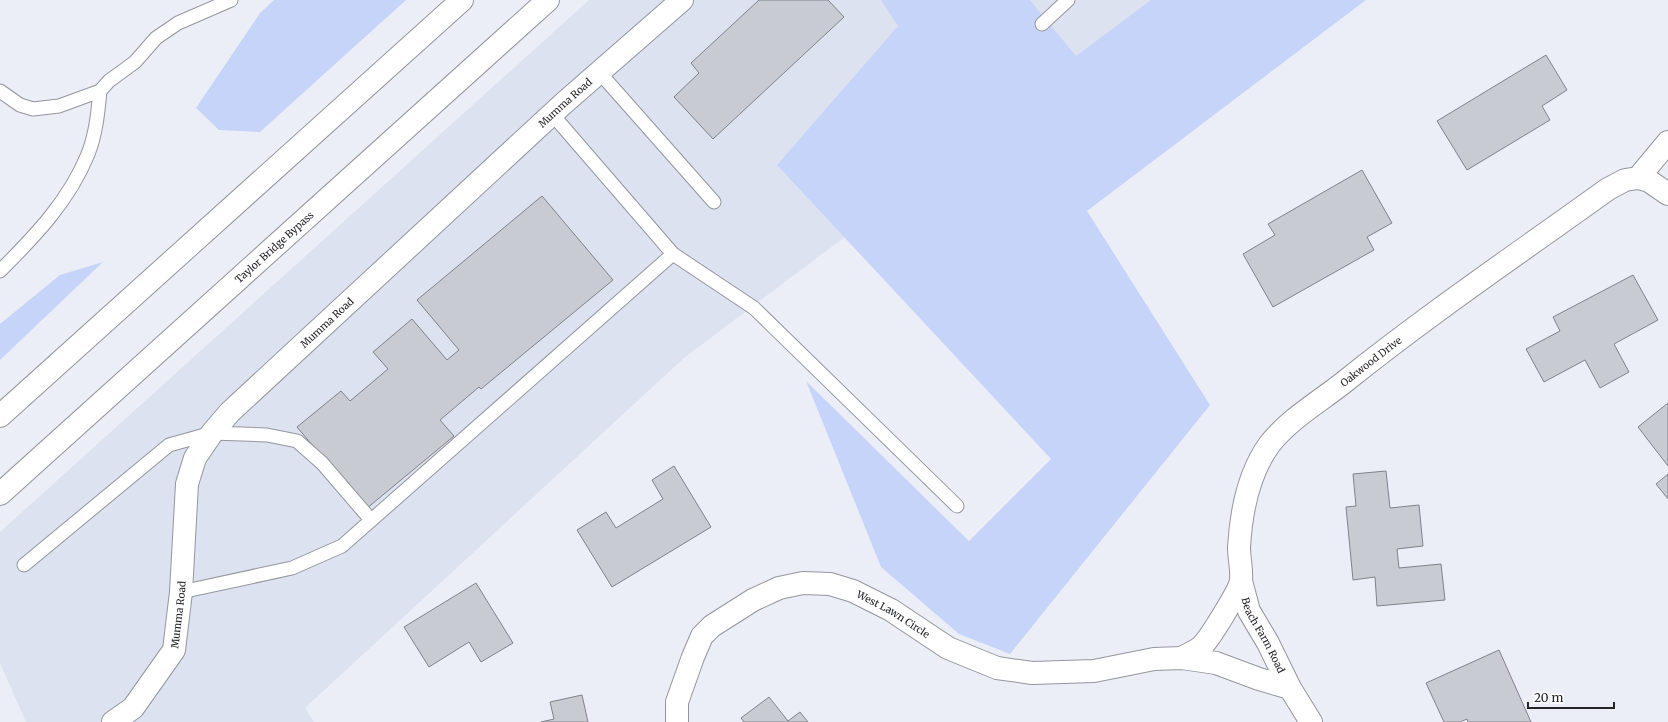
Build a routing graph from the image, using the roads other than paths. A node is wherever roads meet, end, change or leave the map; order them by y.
1 (231, 0) edge
2 (462, 0) edge
3 (548, 0) edge
4 (682, 0) edge
5 (1068, 0) edge
6 (1042, 24) dead end
7 (599, 72) junction
8 (0, 91) edge
9 (100, 91) junction
10 (552, 114) junction
11 (1668, 142) edge
12 (1638, 178) junction
13 (1668, 194) edge
14 (714, 202) dead end
15 (673, 254) junction
16 (0, 271) edge
17 (0, 416) edge
18 (212, 433) junction
19 (0, 494) edge
20 (957, 506) dead end
21 (371, 520) junction
22 (24, 565) dead end
23 (1241, 582) junction
24 (181, 592) junction
25 (1182, 658) junction
26 (1290, 688) junction
27 (113, 722) edge
28 (677, 722) edge
29 (1311, 722) edge

1 - 9 lane
2 - 17 street
3 - 19 street, Taylor Bridge Bypass
4 - 7 street, Mumma Road
5 - 6 lane
7 - 10 street, Mumma Road
7 - 14 lane
8 - 9 lane
9 - 16 lane
10 - 15 lane
10 - 18 street, Mumma Road
11 - 12 street
12 - 13 street
12 - 23 street, Oakwood Drive
15 - 20 lane
15 - 21 lane
18 - 21 lane
18 - 22 lane
18 - 24 street, Mumma Road
21 - 24 lane
23 - 25 street
23 - 26 street, Beach Farm Road
24 - 27 street, Mumma Road
25 - 26 street, Beach Farm Road
25 - 28 street, West Lawn Circle
26 - 29 street, Beach Farm Road

